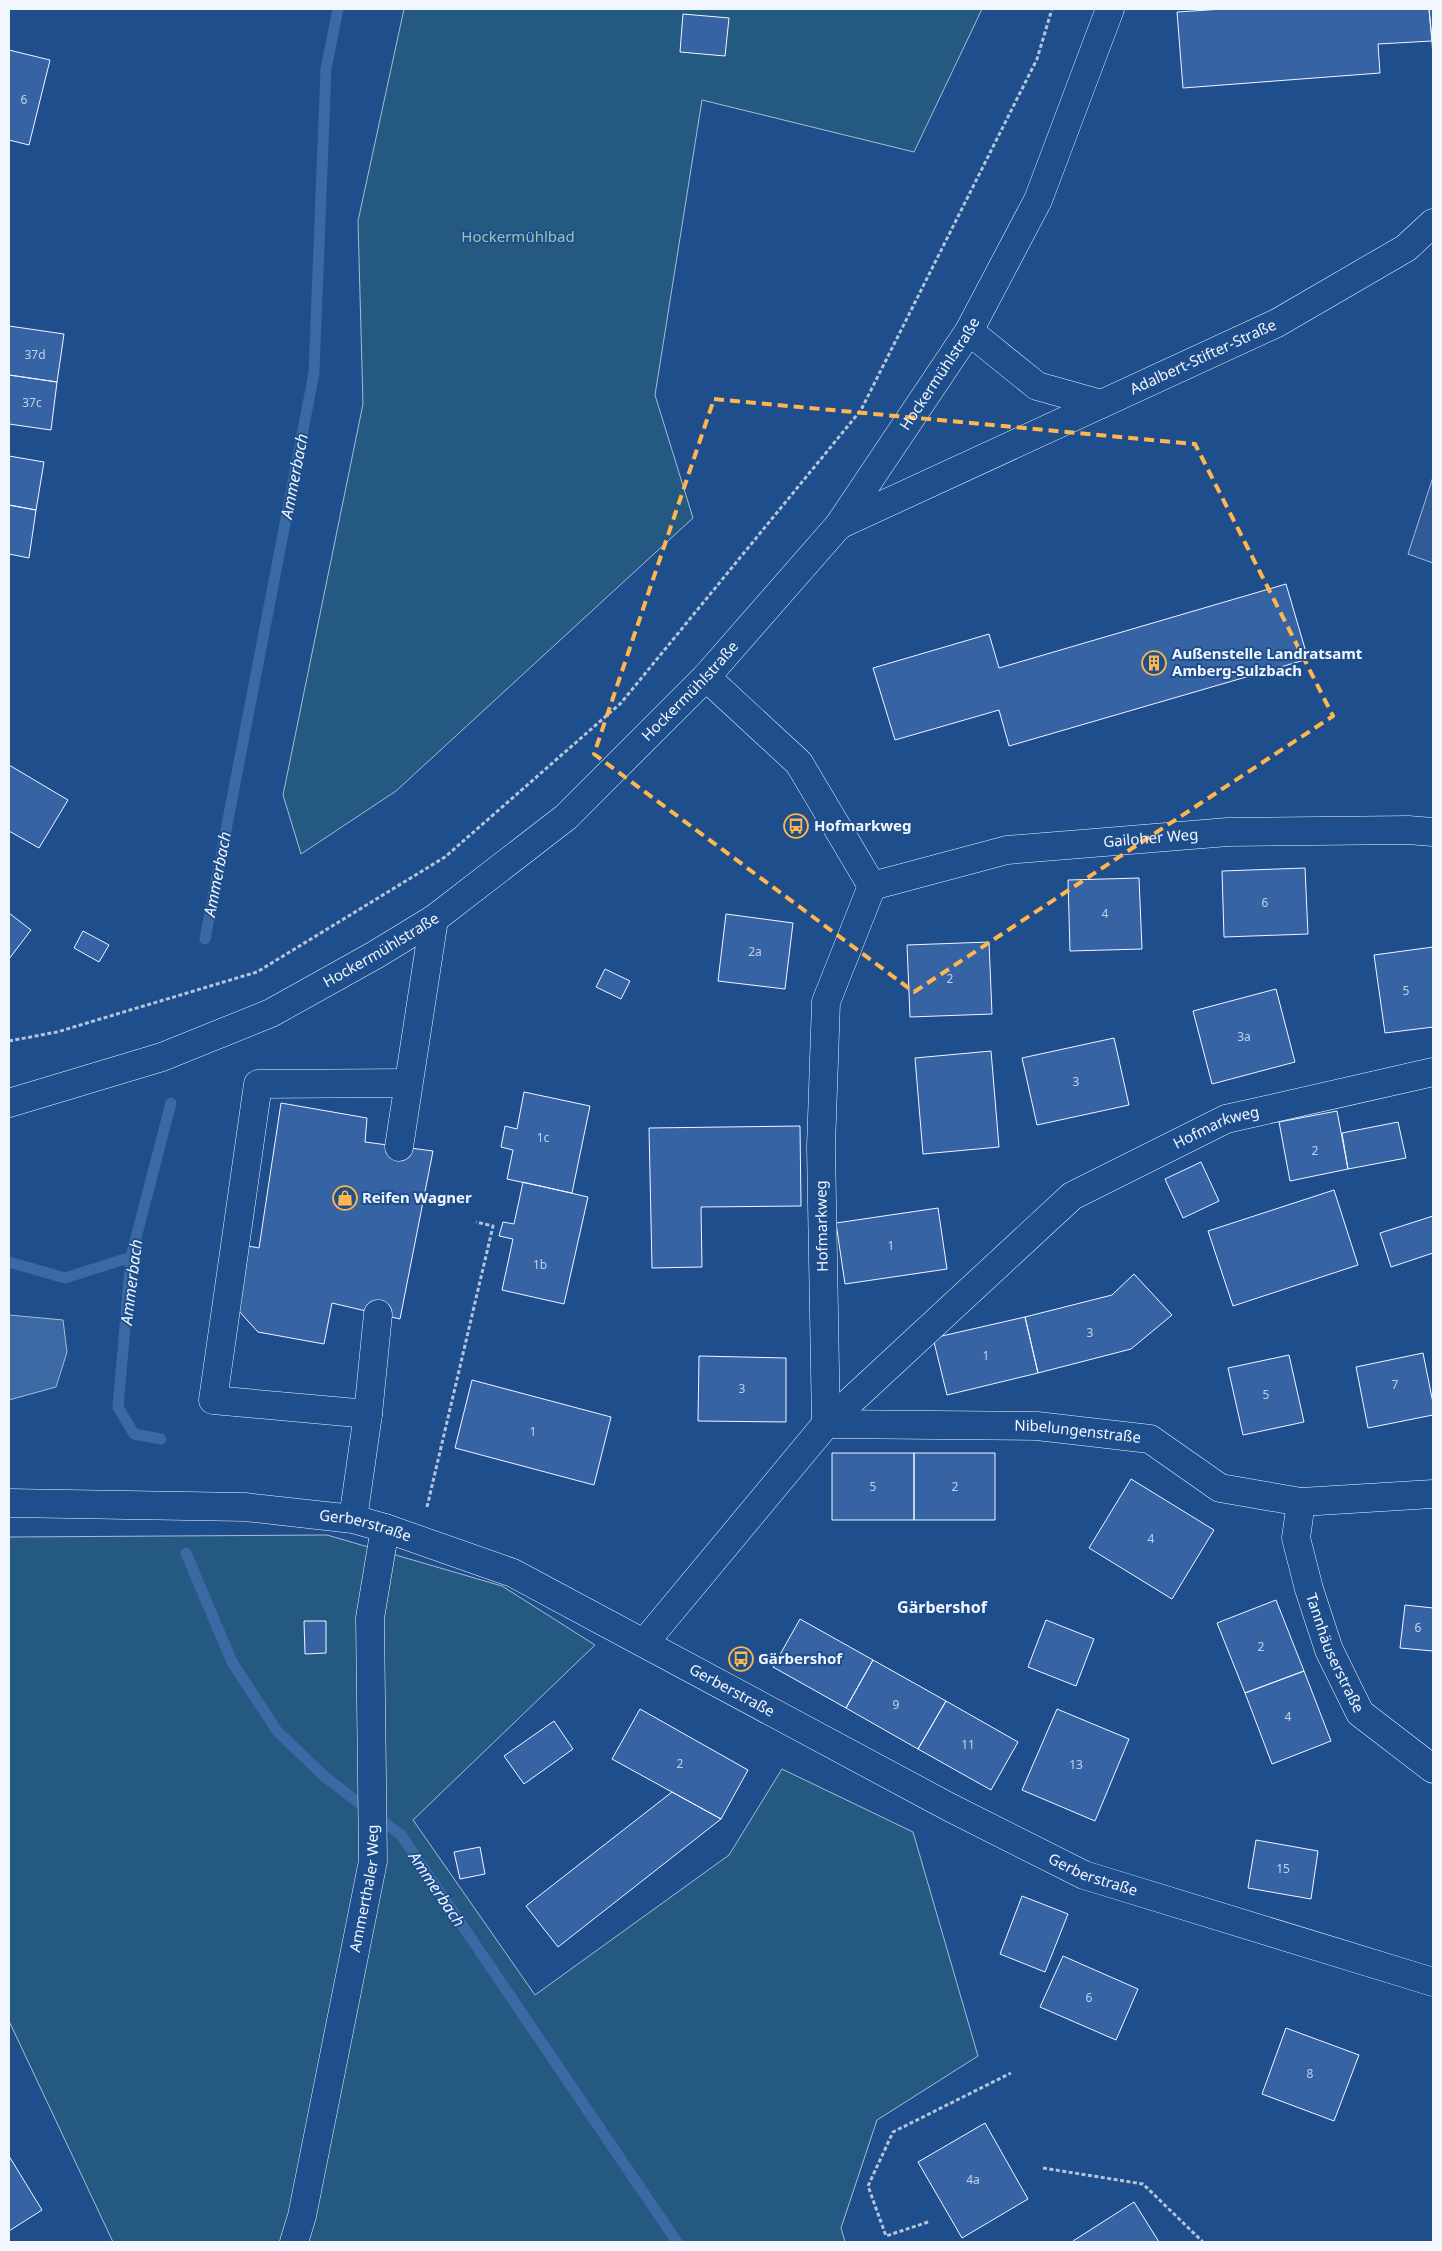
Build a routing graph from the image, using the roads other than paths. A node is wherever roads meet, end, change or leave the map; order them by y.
1 (1110, 9) edge
2 (1433, 224) edge
3 (969, 331) junction
4 (1101, 404) junction
5 (839, 525) junction
6 (706, 677) junction
7 (1433, 832) edge
8 (872, 886) junction
9 (434, 919) junction
10 (1433, 1072) edge
11 (407, 1083) junction
12 (9, 1102) edge
13 (399, 1147) dead end
14 (378, 1314) dead end
15 (368, 1414) junction
16 (826, 1424) junction
17 (1433, 1494) edge
18 (9, 1502) edge
19 (1301, 1502) junction
20 (353, 1519) junction
21 (385, 1528) junction
22 (645, 1642) junction
23 (1433, 1769) edge
24 (1433, 1982) edge
25 (294, 2242) edge

1 - 3 street, Hockermühlstraße
2 - 4 street, Adalbert-Stifter-Straße
3 - 4 street
3 - 5 street, Hockermühlstraße
4 - 5 street, Adalbert-Stifter-Straße
5 - 6 street, Hockermühlstraße
6 - 8 street
6 - 9 street, Hockermühlstraße
7 - 8 street, Gailoher Weg
8 - 16 street, Hofmarkweg
9 - 11 street
9 - 12 street, Hockermühlstraße
10 - 16 street, Hofmarkweg
11 - 13 street
11 - 15 street
14 - 15 street
15 - 20 street
16 - 19 street, Nibelungenstraße
16 - 22 street, Hofmarkweg
17 - 19 street, Nibelungenstraße
18 - 20 street, Gerberstraße
19 - 23 street, Tannhäuserstraße
20 - 21 street, Gerberstraße
21 - 22 street, Gerberstraße
21 - 25 street, Ammerthaler Weg
22 - 24 street, Gerberstraße

